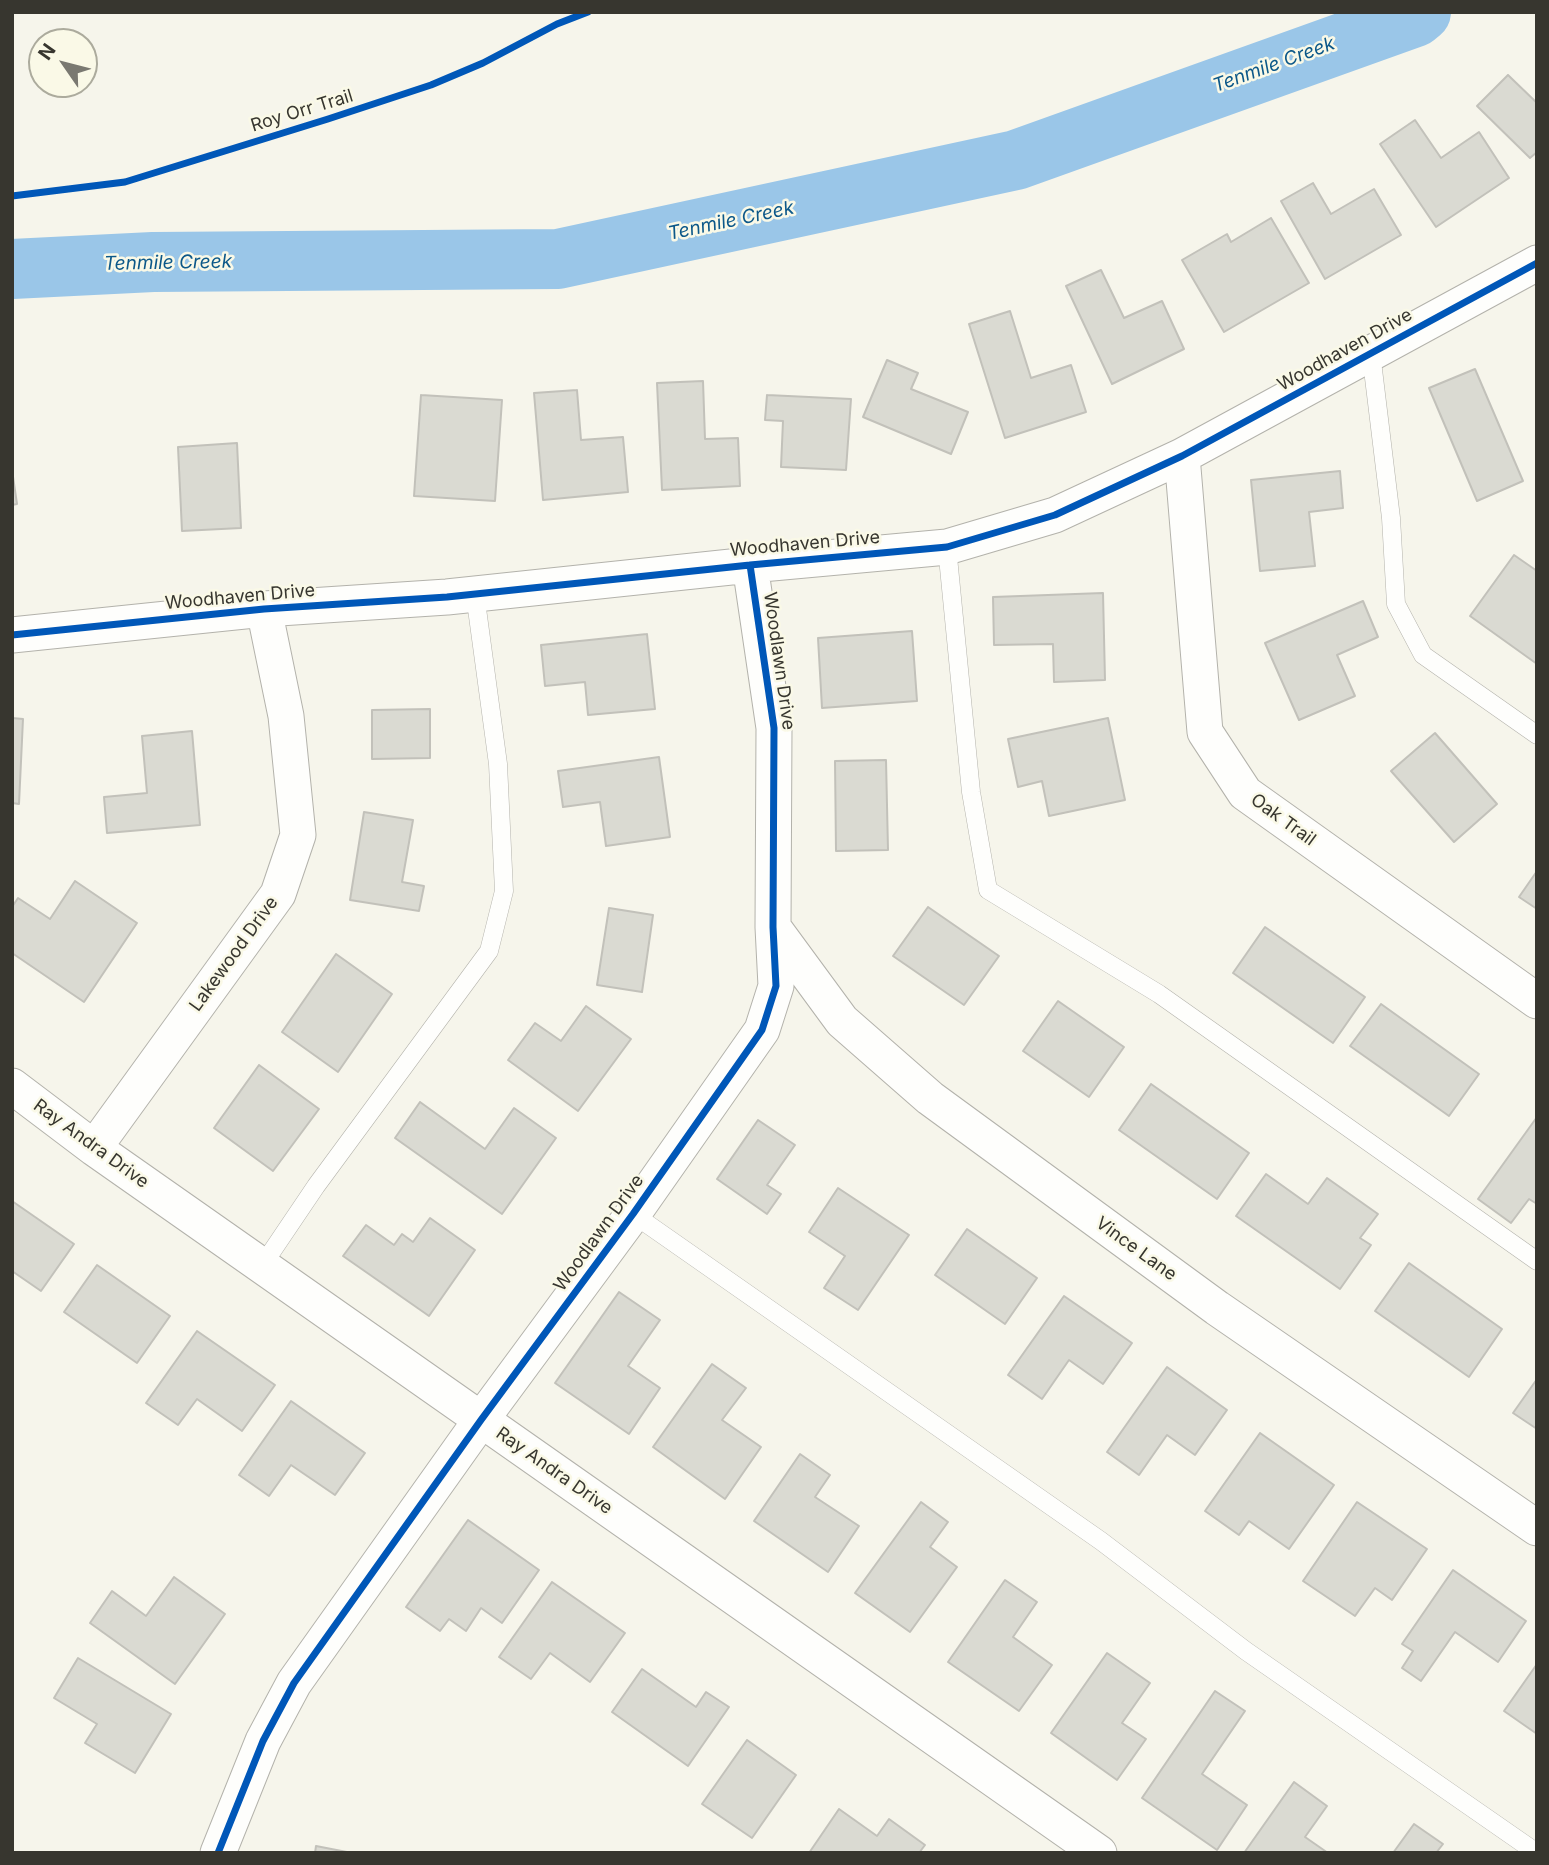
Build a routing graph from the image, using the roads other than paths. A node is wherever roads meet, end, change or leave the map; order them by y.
1 (1537, 263) edge
2 (1371, 354) junction
3 (1182, 456) junction
4 (947, 547) junction
5 (750, 565) junction
6 (475, 594) junction
7 (264, 609) junction
8 (12, 635) edge
9 (1537, 736) edge
10 (773, 927) junction
11 (1537, 1002) edge
12 (12, 1086) edge
13 (94, 1148) junction
14 (633, 1214) junction
15 (1537, 1261) edge
16 (262, 1266) junction
17 (481, 1420) junction
18 (1537, 1528) edge
19 (218, 1853) edge
20 (1099, 1853) edge
21 (1537, 1853) edge

1 - 2 street, Woodhaven Drive
2 - 3 street, Woodhaven Drive
2 - 9 lane
3 - 4 street, Woodhaven Drive
3 - 11 street, Oak Trail
4 - 5 street, Woodhaven Drive
4 - 15 lane
5 - 6 street, Woodhaven Drive
5 - 10 street, Woodlawn Drive
6 - 7 street, Woodhaven Drive
6 - 16 lane
7 - 8 street, Woodhaven Drive
7 - 13 street, Lakewood Drive
10 - 14 street, Woodlawn Drive
10 - 18 street, Vince Lane
12 - 13 street, Ray Andra Drive
13 - 16 street, Ray Andra Drive
14 - 17 street, Woodlawn Drive
14 - 21 lane
16 - 17 street, Ray Andra Drive
17 - 19 street, Woodlawn Drive
17 - 20 street, Ray Andra Drive

